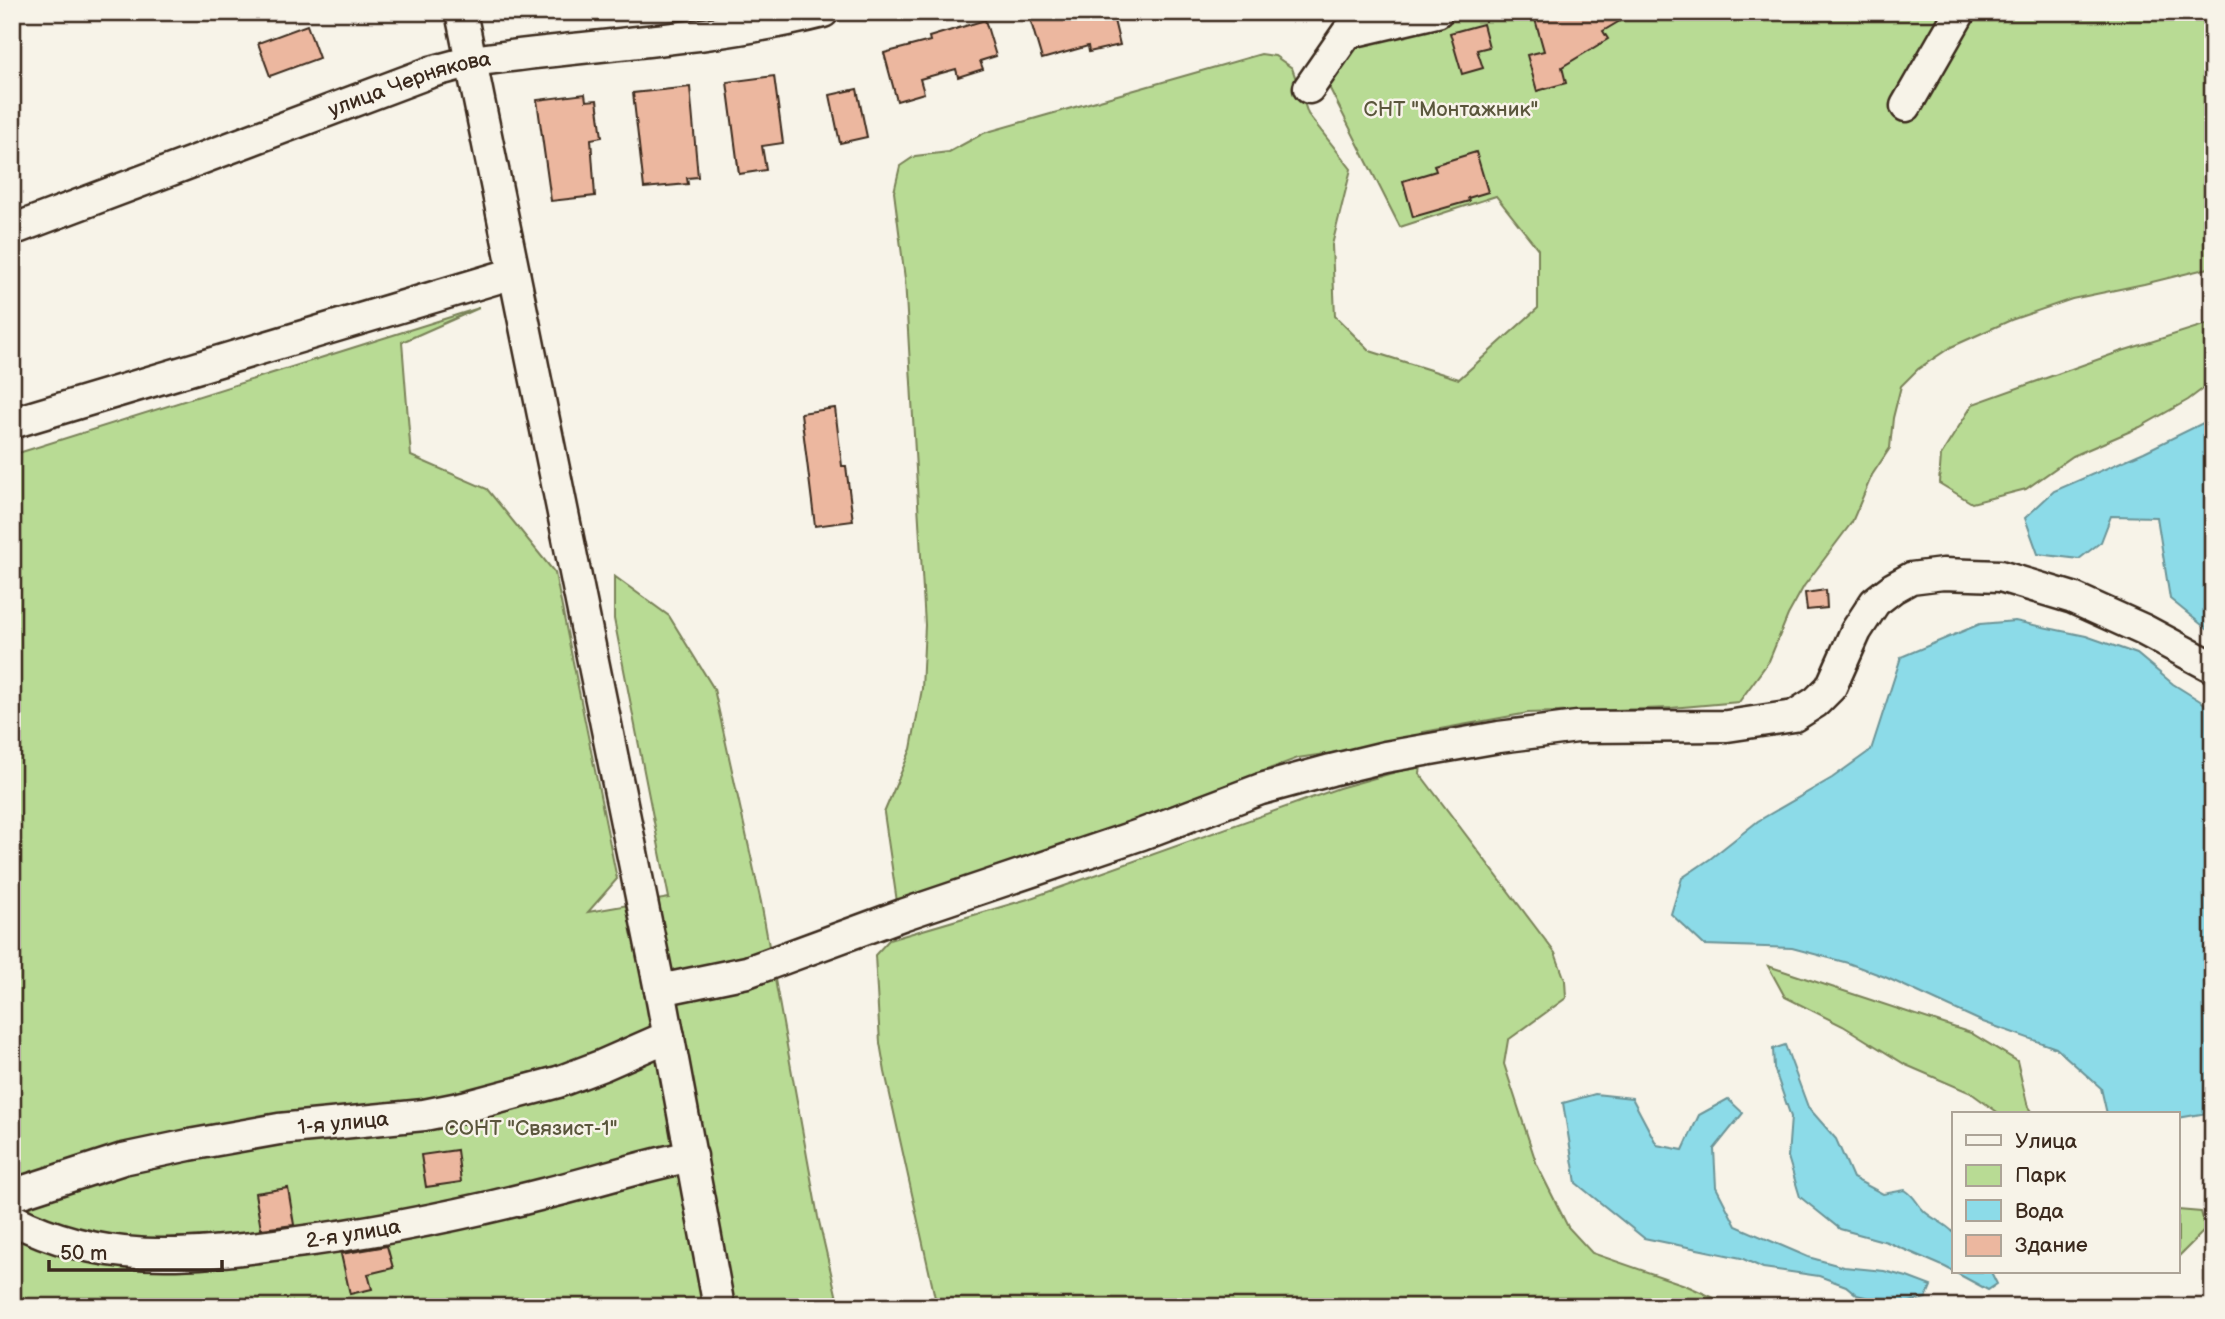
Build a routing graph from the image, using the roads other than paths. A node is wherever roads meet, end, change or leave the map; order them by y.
1 (461, 12) edge
2 (823, 12) edge
3 (1437, 12) edge
4 (1960, 12) edge
5 (472, 61) junction
6 (1309, 88) dead end
7 (1906, 106) dead end
8 (12, 230) edge
9 (514, 273) junction
10 (12, 424) edge
11 (2213, 667) edge
12 (660, 990) junction
13 (669, 1035) junction
14 (692, 1156) junction
15 (12, 1195) edge
16 (12, 1219) edge
17 (719, 1307) edge

1 - 5 street
2 - 5 street, улица Чернякова
3 - 6 street
4 - 7 street
5 - 8 street, улица Чернякова
5 - 9 street
9 - 10 street
9 - 12 street
11 - 12 street
12 - 13 street
13 - 14 street
13 - 15 street, 1-я улица
14 - 16 street, 2-я улица
14 - 17 street

